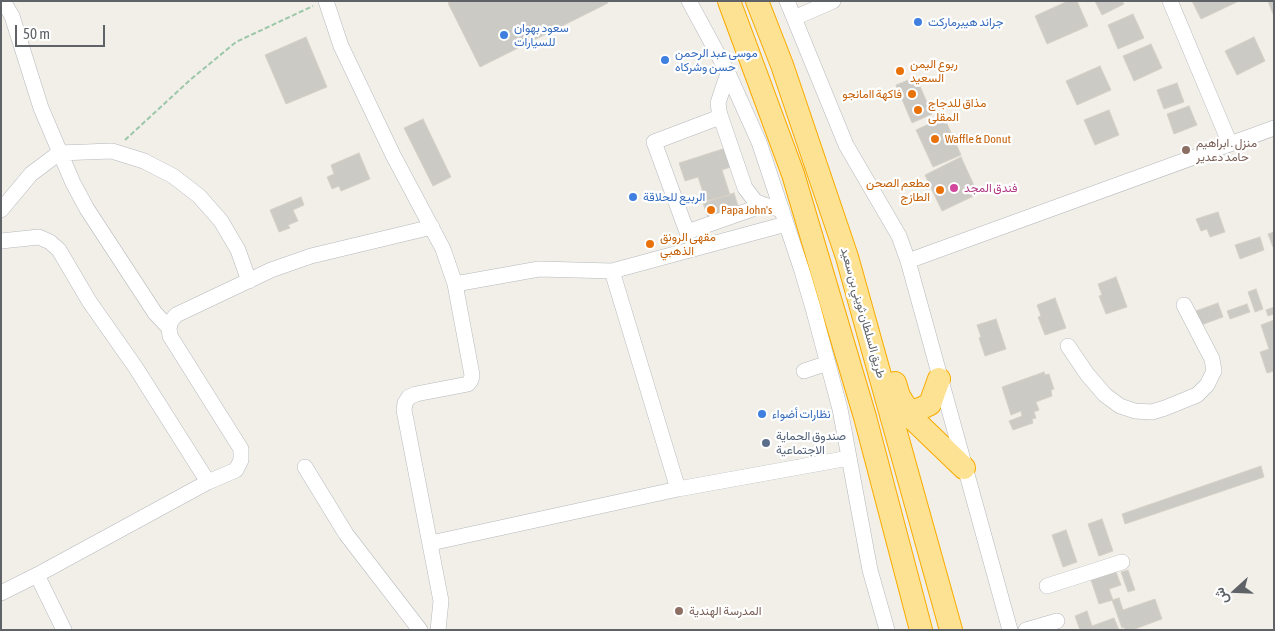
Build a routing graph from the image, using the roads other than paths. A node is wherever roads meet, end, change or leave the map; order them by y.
1 (3, 1) edge
2 (689, 1) edge
3 (729, 1) edge
4 (758, 1) edge
5 (787, 1) edge
6 (833, 1) edge
7 (1170, 1) edge
8 (320, 3) edge
9 (794, 18) junction
10 (782, 66) junction
11 (728, 73) junction
12 (719, 112) junction
13 (1274, 128) edge
14 (1230, 144) junction
15 (60, 153) junction
16 (764, 205) junction
17 (1, 210) edge
18 (784, 217) junction
19 (432, 227) junction
20 (1, 241) edge
21 (908, 261) junction
22 (612, 271) junction
23 (249, 280) junction
24 (455, 284) junction
25 (1184, 305) dead end
26 (169, 328) junction
27 (1068, 346) dead end
28 (828, 363) junction
29 (804, 371) dead end
30 (939, 379) junction
31 (908, 412) junction
32 (849, 458) junction
33 (305, 467) dead end
34 (964, 468) junction
35 (208, 482) junction
36 (678, 489) junction
37 (431, 543) junction
38 (1122, 562) dead end
39 (870, 570) junction
40 (37, 575) junction
41 (1047, 586) dead end
42 (1, 593) edge
43 (1057, 621) dead end
44 (64, 630) edge
45 (420, 630) edge
46 (438, 630) edge
47 (877, 630) edge
48 (887, 630) edge
49 (921, 630) edge
50 (951, 630) edge
51 (1010, 630) edge
52 (1026, 630) edge

1 - 15 street
2 - 11 street
3 - 49 highway
4 - 10 highway, طريق السلطان ثويني بن سعيد
5 - 9 street
6 - 9 street
7 - 14 street
8 - 19 street
9 - 21 street
10 - 31 highway
10 - 50 highway, طريق السلطان ثويني بن سعيد
11 - 12 street
11 - 18 street
12 - 16 street
12 - 16 street
13 - 14 street
14 - 21 street
15 - 17 street
15 - 23 street
15 - 26 street
16 - 18 street
18 - 22 street
18 - 28 street
19 - 23 street
19 - 24 street
20 - 35 street
21 - 30 street
22 - 24 street
22 - 36 street
23 - 26 street
24 - 37 street
25 - 27 street
26 - 35 street
28 - 29 street
28 - 32 street
30 - 31 highway
30 - 34 street
31 - 34 highway
32 - 36 street
32 - 39 street
33 - 45 street
34 - 51 street
35 - 40 street
36 - 37 street
37 - 46 street
38 - 41 street
39 - 47 street
39 - 48 street
40 - 42 street
40 - 44 street
43 - 52 street

